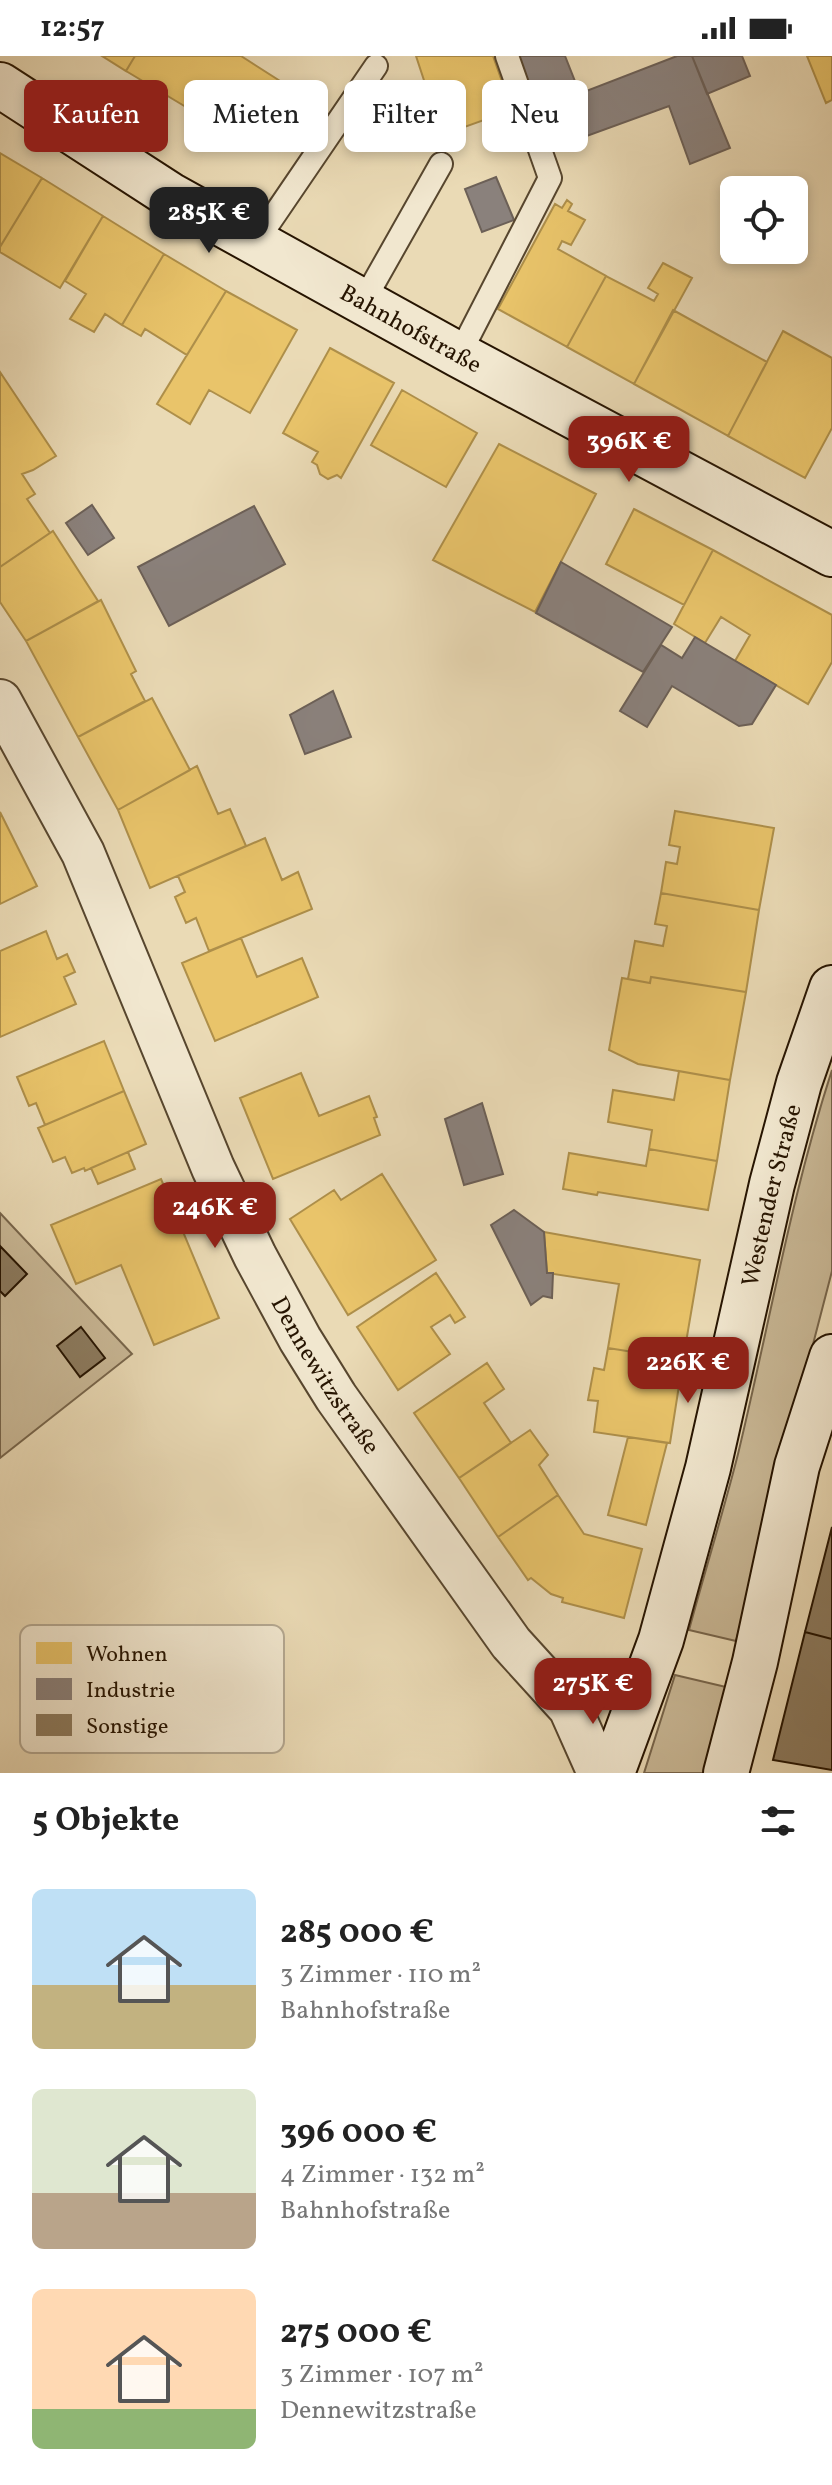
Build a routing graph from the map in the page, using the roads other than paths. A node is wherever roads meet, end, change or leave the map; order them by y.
1 (507, 56) edge
2 (376, 66) dead end
3 (0, 85) edge
4 (441, 164) dead end
5 (256, 242) junction
6 (363, 302) junction
7 (459, 355) junction
8 (832, 554) edge
9 (0, 701) edge
10 (832, 988) edge
11 (832, 1357) edge
12 (638, 1703) junction
13 (570, 1708) junction
14 (599, 1773) edge
15 (612, 1773) edge
16 (726, 1773) edge

1 - 7 lane
2 - 5 lane
3 - 5 main road, Bahnhofstraße
4 - 6 lane
5 - 6 main road, Bahnhofstraße
6 - 7 main road, Bahnhofstraße
7 - 8 main road, Bahnhofstraße
9 - 13 street, Dennewitzstraße
10 - 12 main road, Westender Straße
11 - 16 main road
12 - 13 street
12 - 15 main road, Westender Straße
13 - 14 street, Dennewitzstraße

